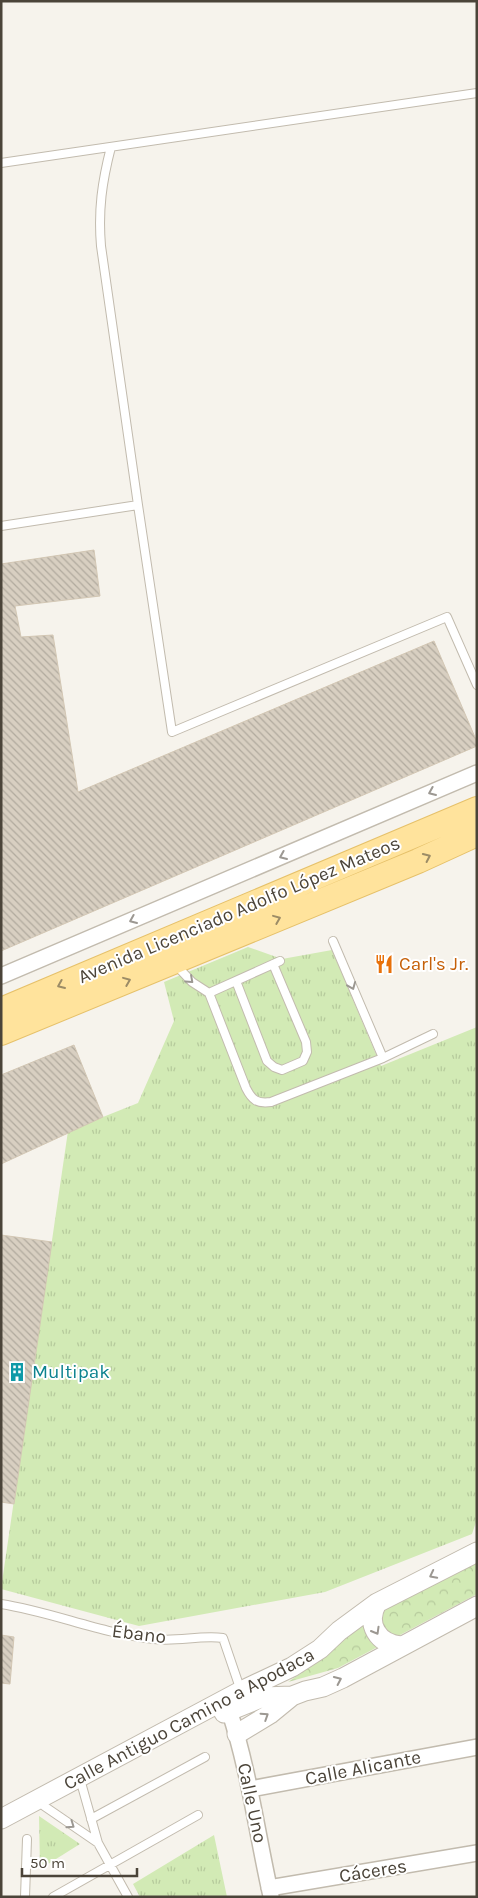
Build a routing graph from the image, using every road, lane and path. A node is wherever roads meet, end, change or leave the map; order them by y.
1 (477, 93) edge
2 (111, 147) junction
3 (1, 163) edge
4 (138, 505) junction
5 (1, 526) edge
6 (477, 686) edge
7 (477, 773) edge
8 (477, 809) edge
9 (477, 834) edge
10 (334, 940) dead end
11 (174, 962) junction
12 (1, 976) edge
13 (236, 981) junction
14 (209, 993) junction
15 (1, 1010) edge
16 (1, 1033) edge
17 (433, 1034) dead end
18 (384, 1058) junction
19 (477, 1552) edge
20 (377, 1603) junction
21 (1, 1604) edge
22 (477, 1606) edge
23 (401, 1646) junction
24 (292, 1696) junction
25 (233, 1702) junction
26 (237, 1734) junction
27 (477, 1747) edge
28 (205, 1758) dead end
29 (82, 1786) junction
30 (250, 1789) junction
31 (44, 1806) junction
32 (198, 1815) dead end
33 (1, 1819) edge
34 (91, 1819) junction
35 (1, 1829) edge
36 (27, 1839) dead end
37 (98, 1843) junction
38 (477, 1854) edge
39 (110, 1863) junction
40 (270, 1892) edge
41 (25, 1897) edge
42 (52, 1897) edge
43 (128, 1897) edge

1 - 2 lane
2 - 3 lane
2 - 4 lane
4 - 5 lane
4 - 6 lane
7 -> 12 street
8 -> 15 main road, Avenida Licenciado Adolfo López Mateos
11 -> 9 main road, Avenida Licenciado Adolfo López Mateos
10 -> 18 lane
11 -> 14 lane
16 -> 11 main road, Avenida Licenciado Adolfo López Mateos
13 - 13 lane
13 - 14 lane
14 - 18 lane
17 - 18 lane
19 -> 20 street, Calle Antiguo Camino a Apodaca
20 -> 23 street
20 - 25 street, Calle Antiguo Camino a Apodaca
21 - 25 lane, Ébano
22 - 23 street, Calle Antiguo Camino a Apodaca
24 -> 23 street, Calle Antiguo Camino a Apodaca
24 - 25 street, Calle Antiguo Camino a Apodaca
26 -> 24 street
25 - 26 street, Calle Uno
25 - 29 street, Calle Antiguo Camino a Apodaca
25 - 33 street, Calle Antiguo Camino a Apodaca
26 - 30 street, Calle Uno
27 - 30 street, Calle Alicante
28 - 34 lane
29 - 31 street, Calle Antiguo Camino a Apodaca
29 - 34 lane
30 - 40 street, Calle Uno
31 - 35 street, Calle Antiguo Camino a Apodaca
31 -> 37 lane
32 - 39 lane
34 - 37 lane
36 - 41 lane
37 - 39 lane
38 - 40 street, Cáceres
39 - 42 lane
39 - 43 lane

